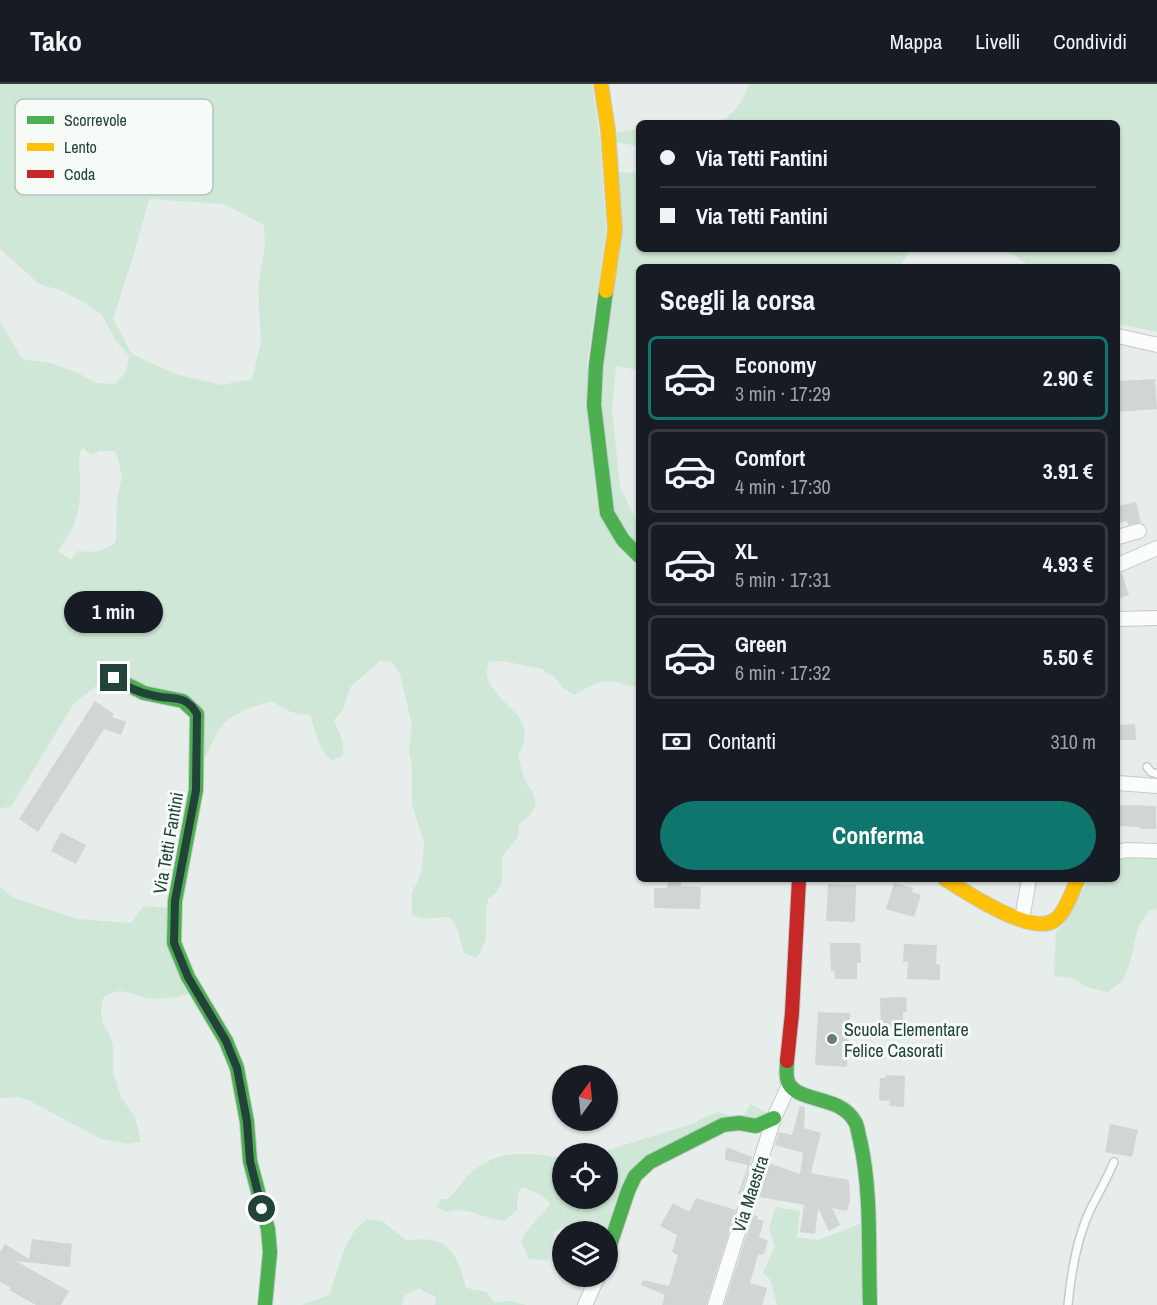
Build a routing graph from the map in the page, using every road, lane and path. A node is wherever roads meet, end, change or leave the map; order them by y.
1 (601, 84) edge
2 (1120, 336) edge
3 (1157, 345) edge
4 (1139, 531) dead end
5 (1120, 536) edge
6 (1157, 548) edge
7 (636, 553) edge
8 (1120, 564) edge
9 (1157, 618) edge
10 (1120, 619) edge
11 (114, 678) dead end
12 (1147, 767) dead end
13 (1157, 774) edge
14 (1120, 783) edge
15 (1157, 786) edge
16 (1157, 850) edge
17 (1120, 852) edge
18 (798, 882) edge
19 (950, 882) edge
20 (1028, 882) edge
21 (1076, 882) edge
22 (1022, 919) junction
23 (789, 1085) junction
24 (774, 1118) junction
25 (1114, 1162) dead end
26 (618, 1221) edge
27 (593, 1287) edge
28 (266, 1305) edge
29 (585, 1305) edge
30 (715, 1305) edge
31 (870, 1305) edge
32 (1068, 1305) edge

1 - 7 street
2 - 3 street
4 - 5 street
6 - 8 street
9 - 10 street
11 - 28 street, Via Tetti Fantini
12 - 13 lane
14 - 15 street
16 - 17 street
18 - 23 street
19 - 22 street
20 - 22 street
21 - 22 street
23 - 24 street, Via Maestra
23 - 31 street
24 - 26 street
24 - 30 street, Via Maestra
25 - 32 lane
27 - 29 street

